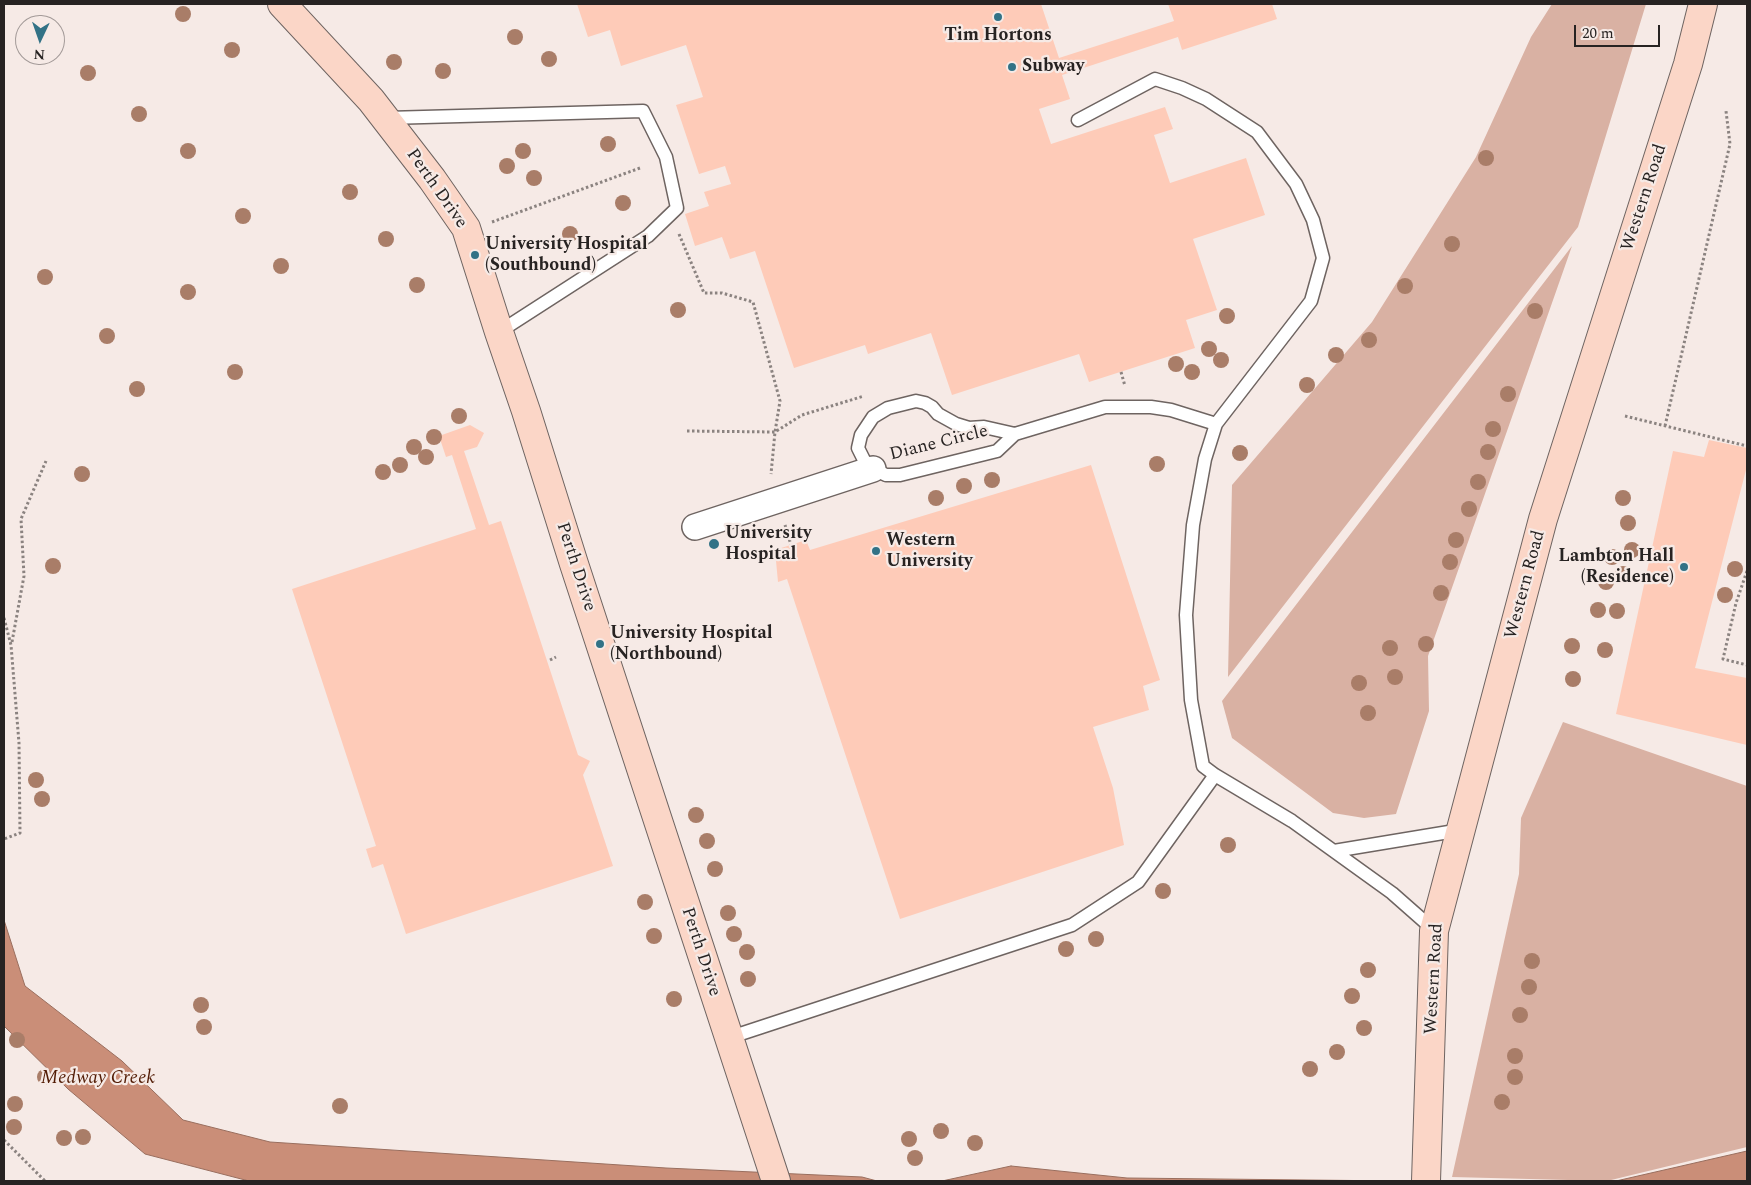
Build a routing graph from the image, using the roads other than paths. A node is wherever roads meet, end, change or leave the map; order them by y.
1 (282, 4) edge
2 (1703, 4) edge
3 (385, 118) junction
4 (1078, 120) dead end
5 (499, 332) junction
6 (1216, 424) junction
7 (1015, 434) junction
8 (873, 469) junction
9 (695, 527) dead end
10 (1215, 775) junction
11 (1461, 830) junction
12 (1334, 851) junction
13 (1434, 930) junction
14 (728, 1038) junction
15 (776, 1181) edge
16 (1426, 1181) edge

1 - 3 street, Perth Drive
2 - 11 street, Western Road
3 - 5 street, Perth Drive
3 - 5 lane
4 - 6 lane
5 - 14 street, Perth Drive
6 - 7 lane
6 - 10 lane
7 - 8 lane, Diane Circle
7 - 8 lane, Diane Circle
8 - 9 street
10 - 12 lane
10 - 14 lane
11 - 12 lane
11 - 13 street, Western Road
12 - 13 lane
13 - 16 street, Western Road
14 - 15 street, Perth Drive

